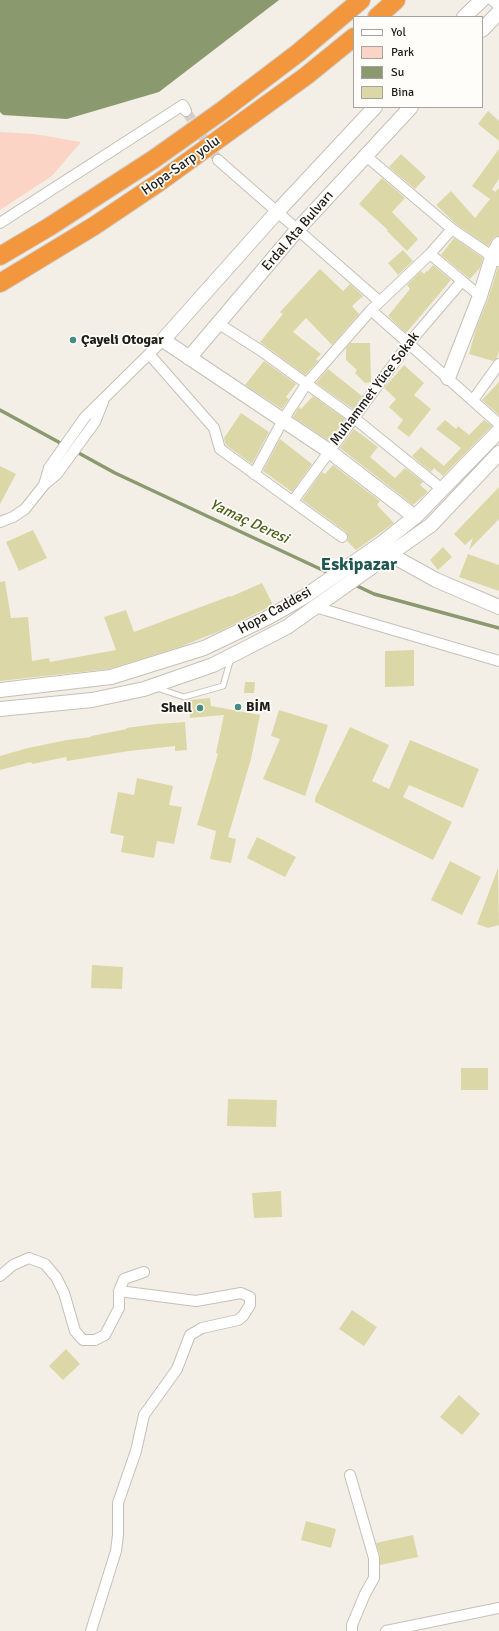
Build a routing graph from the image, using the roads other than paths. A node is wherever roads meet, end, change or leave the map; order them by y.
1 (361, 0) edge
2 (396, 0) edge
3 (482, 0) edge
4 (492, 0) edge
5 (499, 6) edge
6 (499, 12) edge
7 (378, 16) edge
8 (465, 16) edge
9 (483, 29) edge
10 (353, 38) edge
11 (373, 108) edge
12 (410, 108) edge
13 (186, 111) dead end
14 (366, 156) junction
15 (218, 160) tunnel mouth
16 (277, 212) junction
17 (0, 223) edge
18 (298, 229) junction
19 (452, 229) junction
20 (499, 244) edge
21 (430, 254) junction
22 (0, 256) edge
23 (496, 259) edge
24 (462, 281) junction
25 (0, 283) edge
26 (480, 296) junction
27 (379, 301) junction
28 (371, 310) junction
29 (218, 324) junction
30 (163, 340) junction
31 (409, 343) junction
32 (149, 354) junction
33 (189, 358) junction
34 (498, 364) edge
35 (448, 378) junction
36 (307, 383) junction
37 (105, 398) junction
38 (472, 400) junction
39 (354, 418) junction
40 (283, 420) junction
41 (499, 424) edge
42 (499, 431) edge
43 (329, 451) junction
44 (499, 453) edge
45 (53, 471) junction
46 (254, 474) junction
47 (443, 490) junction
48 (292, 501) junction
49 (415, 517) junction
50 (0, 522) edge
51 (342, 538) dead end
52 (391, 555) junction
53 (315, 607) junction
54 (499, 607) edge
55 (232, 656) junction
56 (499, 661) edge
57 (151, 686) junction
58 (0, 690) edge
59 (0, 709) edge
60 (144, 1272) dead end
61 (0, 1276) edge
62 (119, 1291) junction
63 (350, 1475) dead end
64 (499, 1608) edge
65 (91, 1631) edge
66 (352, 1631) edge
67 (386, 1631) edge

1 - 22 highway
2 - 7 highway
3 - 8 street
4 - 5 street
6 - 9 street
10 - 25 highway, Hopa-Sarp yolu
11 - 16 street, Erdal Ata Bulvarı
12 - 14 street, Erdal Ata Bulvarı
13 - 17 street
14 - 18 street, Erdal Ata Bulvarı
14 - 19 street
15 - 16 street
16 - 18 street
16 - 30 street, Erdal Ata Bulvarı
18 - 27 street
18 - 29 street, Erdal Ata Bulvarı
19 - 21 street
19 - 23 street
20 - 23 street
21 - 24 street
21 - 27 street
23 - 26 street
24 - 26 street
24 - 31 street, Muhammet Yüce Sokak
26 - 35 street
27 - 28 street
28 - 31 street
28 - 36 street
29 - 33 street, Erdal Ata Bulvarı
29 - 36 street
30 - 32 street
30 - 33 street
31 - 35 street
31 - 39 street, Muhammet Yüce Sokak
32 - 37 street
32 - 46 street
33 - 40 street
34 - 38 street
35 - 38 street
36 - 39 street
36 - 40 street
37 - 45 street
37 - 45 street
38 - 41 street
39 - 43 street, Muhammet Yüce Sokak
39 - 47 street
40 - 43 street
40 - 46 street
42 - 47 street, Hopa Caddesi
43 - 48 street, Muhammet Yüce Sokak
43 - 49 street
44 - 52 street, Hopa Caddesi
45 - 50 street
46 - 48 street
47 - 49 street, Hopa Caddesi
48 - 51 street
49 - 58 street, Hopa Caddesi
52 - 53 street, Hopa Caddesi
52 - 54 street
53 - 55 street, Hopa Caddesi
53 - 56 street
55 - 57 street, Hopa Caddesi
55 - 57 lane
57 - 59 street, Hopa Caddesi
60 - 62 street
61 - 62 street
62 - 65 street
63 - 66 street
64 - 67 street

